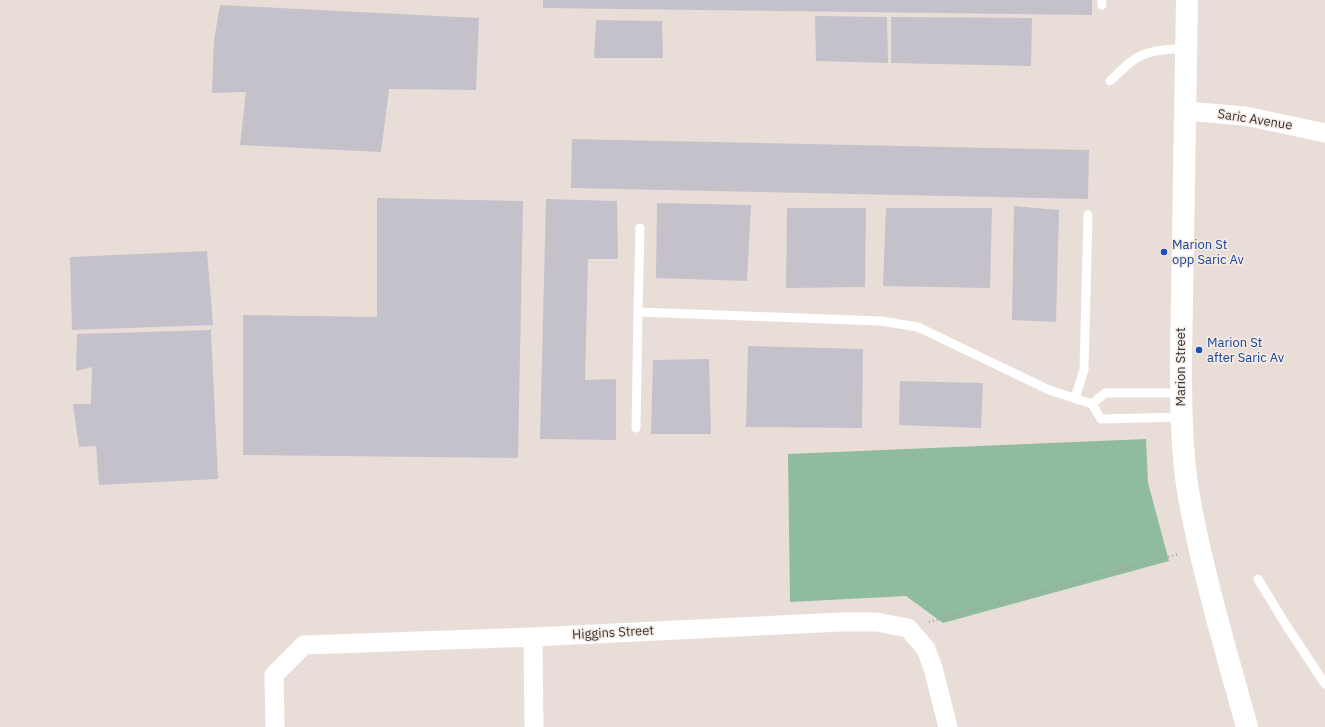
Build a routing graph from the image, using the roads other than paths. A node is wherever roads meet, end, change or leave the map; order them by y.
1 (1187, 0) edge
2 (1186, 49) junction
3 (1110, 81) dead end
4 (1185, 111) junction
5 (1325, 133) edge
6 (1088, 215) dead end
7 (640, 228) dead end
8 (638, 312) junction
9 (1181, 393) junction
10 (1075, 398) junction
11 (1092, 404) junction
12 (1182, 417) junction
13 (636, 428) dead end
14 (1258, 579) dead end
15 (533, 637) junction
16 (1325, 684) edge
17 (275, 727) edge
18 (534, 727) edge
19 (948, 727) edge
20 (1247, 727) edge

1 - 2 main road, Marion Street
2 - 3 lane
2 - 4 main road, Marion Street
4 - 5 street, Saric Avenue
4 - 9 main road, Marion Street
6 - 10 lane
7 - 8 lane
8 - 10 lane
8 - 13 lane
9 - 11 lane
9 - 12 main road, Marion Street
10 - 11 lane
11 - 12 lane
12 - 20 main road, Marion Street
14 - 16 lane
15 - 17 street, Higgins Street
15 - 18 street
15 - 19 street, Higgins Street

